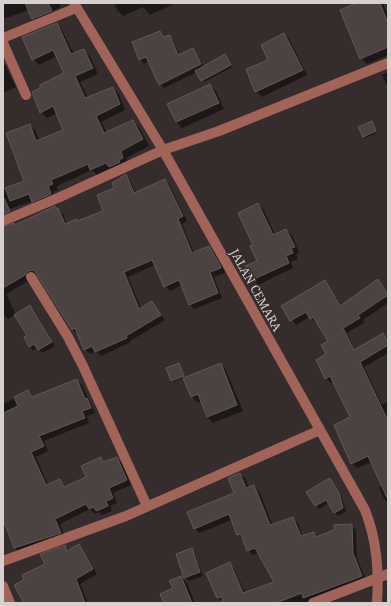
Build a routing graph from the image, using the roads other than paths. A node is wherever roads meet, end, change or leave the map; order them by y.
1 (75, 6) edge
2 (3, 38) edge
3 (3, 43) edge
4 (388, 63) edge
5 (26, 95) dead end
6 (163, 150) junction
7 (3, 221) edge
8 (31, 277) dead end
9 (320, 430) junction
10 (148, 506) junction
11 (3, 561) edge
12 (383, 576) edge
13 (3, 586) edge
14 (10, 603) edge
15 (313, 603) edge
16 (377, 603) edge

1 - 2 street
1 - 6 street, JALAN CEMARA
3 - 5 street
4 - 6 street
6 - 7 street
6 - 9 street, JALAN CEMARA
8 - 10 street
9 - 10 street
9 - 12 street, JALAN CEMARA
10 - 11 street
12 - 15 street
12 - 16 street, JALAN CEMARA
13 - 14 street

